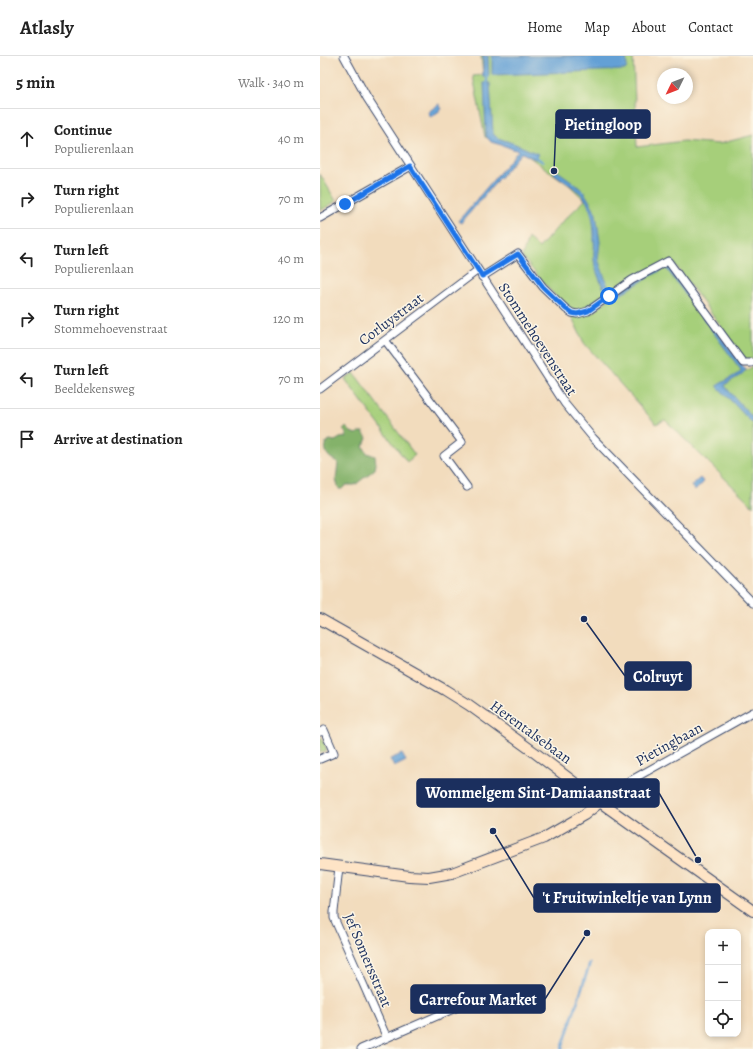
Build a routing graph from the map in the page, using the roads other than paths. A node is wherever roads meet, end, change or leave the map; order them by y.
1 (344, 56) edge
2 (410, 166) junction
3 (320, 218) edge
4 (480, 273) junction
5 (385, 340) junction
6 (753, 362) edge
7 (320, 389) edge
8 (467, 487) dead end
9 (753, 603) edge
10 (320, 619) edge
11 (753, 712) edge
12 (320, 732) edge
13 (320, 759) edge
14 (600, 802) junction
15 (320, 864) edge
16 (339, 867) junction
17 (753, 911) edge
18 (460, 1006) dead end
19 (387, 1038) junction
20 (361, 1049) edge

1 - 2 street, Stommehoevenstraat
2 - 3 street
2 - 4 street, Stommehoevenstraat
4 - 5 street, Corluystraat
4 - 6 street, Corluystraat
4 - 9 street, Stommehoevenstraat
5 - 7 street, Corluystraat
5 - 8 street
10 - 14 main road, Herentalsebaan
11 - 14 street, Pietingbaan
12 - 13 street
14 - 16 main road
14 - 17 main road, Herentalsebaan
15 - 16 main road
16 - 19 street, Jef Somersstraat
18 - 19 street
19 - 20 street

